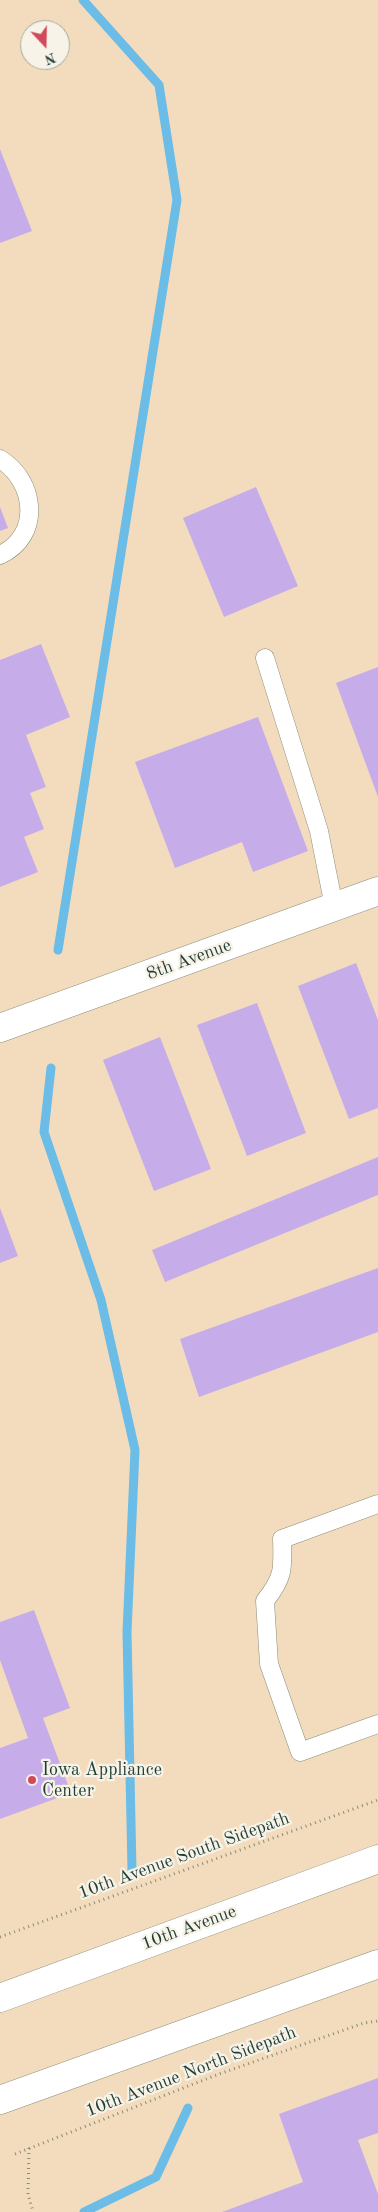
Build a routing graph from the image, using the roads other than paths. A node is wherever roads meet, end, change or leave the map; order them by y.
1 (0, 459) edge
2 (0, 554) edge
3 (265, 658) dead end
4 (378, 891) edge
5 (334, 907) junction
6 (0, 1028) edge
7 (378, 1504) edge
8 (378, 1724) edge
9 (378, 1859) edge
10 (378, 1964) edge
11 (0, 1998) edge
12 (0, 2100) edge

1 - 2 lane
3 - 5 lane
4 - 5 main road, 8th Avenue
5 - 6 main road, 8th Avenue
7 - 8 lane
9 - 11 main road, 10th Avenue
10 - 12 main road

